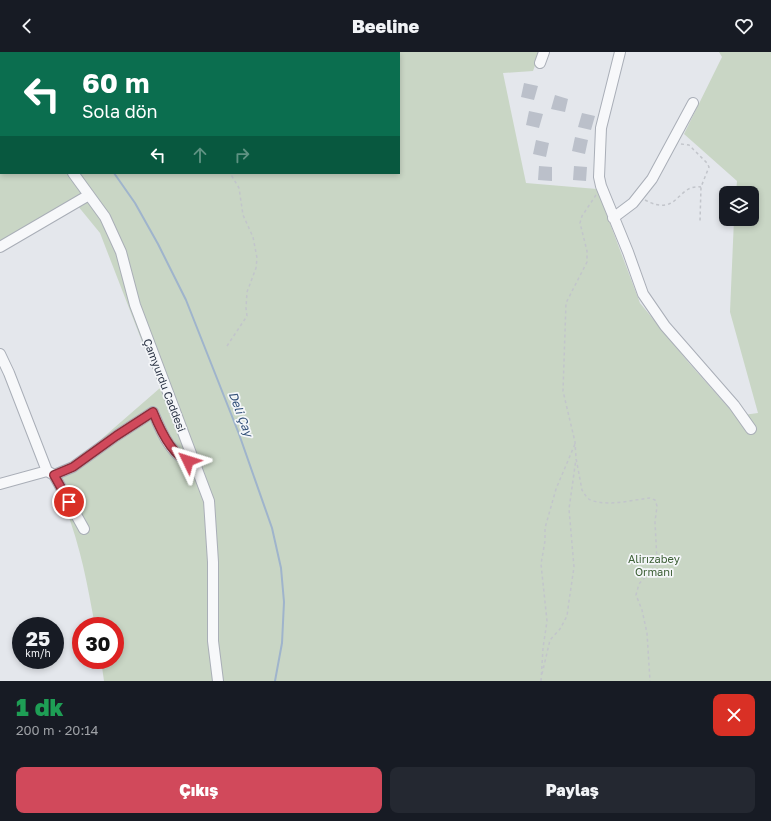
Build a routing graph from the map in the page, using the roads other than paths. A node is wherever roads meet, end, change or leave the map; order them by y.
1 (544, 52) edge
2 (620, 52) edge
3 (540, 63) dead end
4 (693, 103) dead end
5 (74, 174) edge
6 (88, 195) junction
7 (613, 218) junction
8 (0, 247) edge
9 (0, 354) edge
10 (752, 429) dead end
11 (194, 462) junction
12 (50, 473) junction
13 (0, 484) edge
14 (84, 529) dead end
15 (218, 681) edge

1 - 3 street
2 - 7 street
4 - 7 street
5 - 6 street, Çamyurdu Caddesi
6 - 8 street
6 - 11 street, Çamyurdu Caddesi
7 - 10 street
9 - 12 street
11 - 12 street
11 - 15 street, Çamyurdu Caddesi
12 - 13 street
12 - 14 street

